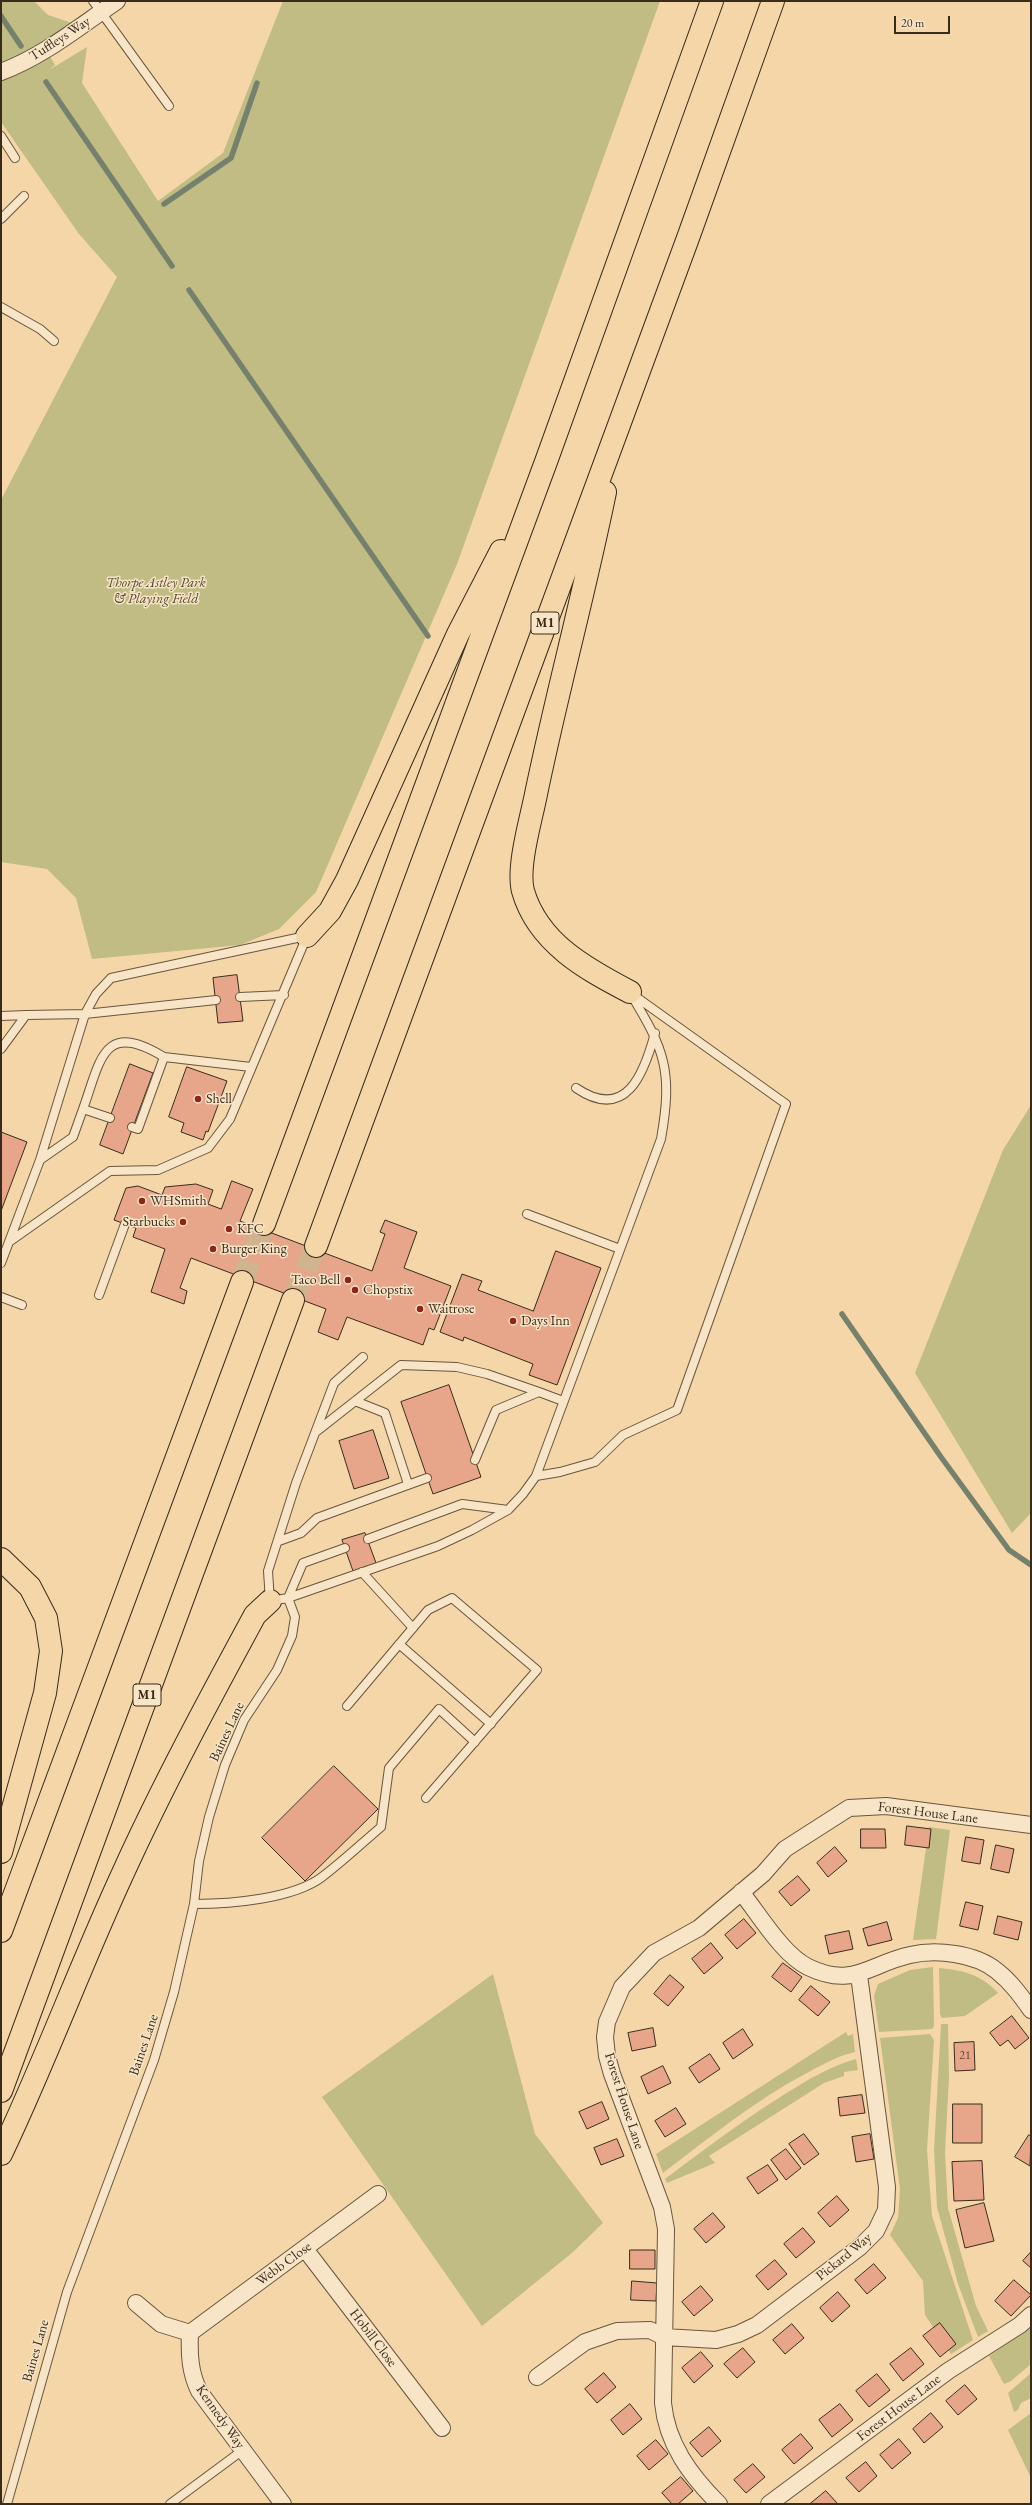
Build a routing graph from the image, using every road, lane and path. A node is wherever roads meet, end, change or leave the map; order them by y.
1 (117, 1) edge
2 (712, 1) edge
3 (773, 1) edge
4 (97, 6) edge
5 (1, 72) edge
6 (169, 106) dead end
7 (1, 136) edge
8 (15, 158) dead end
9 (24, 196) dead end
10 (1, 219) edge
11 (1, 307) edge
12 (54, 341) dead end
13 (620, 420) junction
14 (547, 459) junction
15 (307, 936) junction
16 (630, 992) junction
17 (284, 995) junction
18 (240, 997) dead end
19 (216, 1000) dead end
20 (85, 1014) junction
21 (1, 1016) edge
22 (26, 1016) junction
23 (655, 1032) junction
24 (1, 1049) edge
25 (164, 1057) junction
26 (251, 1067) junction
27 (576, 1088) dead end
28 (84, 1109) junction
29 (110, 1118) dead end
30 (132, 1127) dead end
31 (40, 1160) junction
32 (527, 1214) dead end
33 (124, 1224) dead end
34 (264, 1224) tunnel mouth
35 (9, 1242) junction
36 (316, 1246) tunnel mouth
37 (620, 1249) junction
38 (1, 1263) edge
39 (242, 1282) tunnel mouth
40 (99, 1295) dead end
41 (1, 1297) edge
42 (293, 1300) tunnel mouth
43 (22, 1305) dead end
44 (363, 1358) dead end
45 (539, 1392) junction
46 (355, 1401) junction
47 (563, 1401) junction
48 (317, 1431) junction
49 (475, 1460) dead end
50 (536, 1476) junction
51 (427, 1478) dead end
52 (408, 1484) junction
53 (508, 1510) junction
54 (368, 1539) dead end
55 (278, 1541) junction
56 (345, 1548) dead end
57 (1, 1558) edge
58 (362, 1572) junction
59 (279, 1600) junction
60 (413, 1628) junction
61 (399, 1644) junction
62 (347, 1706) dead end
63 (491, 1724) junction
64 (475, 1742) junction
65 (426, 1798) dead end
66 (1031, 1826) edge
67 (1, 1852) edge
68 (741, 1892) junction
69 (194, 1904) junction
70 (1, 1932) edge
71 (859, 1975) junction
72 (1031, 2010) edge
73 (1, 2091) edge
74 (1, 2154) edge
75 (378, 2194) dead end
76 (305, 2249) junction
77 (136, 2303) dead end
78 (1031, 2315) edge
79 (190, 2333) junction
80 (664, 2337) junction
81 (537, 2377) dead end
82 (442, 2428) dead end
83 (243, 2450) junction
84 (8, 2504) edge
85 (170, 2504) edge
86 (283, 2504) edge
87 (719, 2504) edge
88 (769, 2504) edge

1 - 4 street, Tuffleys Way
2 - 14 highway
3 - 13 highway, M1
4 - 5 street, Tuffleys Way
4 - 6 lane
7 - 8 lane
9 - 10 lane
11 - 12 lane
13 - 16 highway
13 - 36 highway, M1
14 - 15 highway
14 - 34 highway
15 - 17 lane
15 - 20 lane
16 - 23 lane
16 - 50 lane
17 - 18 lane
17 - 26 lane
19 - 20 lane
20 - 22 lane
20 - 31 lane
21 - 22 lane
22 - 24 lane
23 - 27 lane
23 - 37 lane
25 - 26 lane
25 - 28 lane
25 - 30 lane
26 - 35 lane
28 - 29 lane
28 - 31 lane
31 - 35 lane
32 - 37 lane
33 - 40 lane
35 - 38 lane
37 - 47 lane
39 - 70 highway
41 - 43 lane
42 - 73 highway, M1
44 - 48 lane, Baines Lane
45 - 46 lane
45 - 47 lane
45 - 49 lane
46 - 48 lane
46 - 52 lane
47 - 50 lane
48 - 55 lane, Baines Lane
50 - 53 lane
51 - 52 lane
52 - 55 lane
53 - 54 lane
53 - 58 lane
55 - 59 lane, Baines Lane
56 - 59 lane
57 - 67 highway
58 - 59 lane
58 - 60 lane
59 - 69 lane, Baines Lane
59 - 74 highway
60 - 61 lane
60 - 63 lane
61 - 62 lane
61 - 63 lane
63 - 64 lane
64 - 65 lane
64 - 69 lane
66 - 68 street, Forest House Lane
68 - 71 street
68 - 80 street, Forest House Lane
69 - 84 lane, Baines Lane
71 - 72 street
71 - 80 street, Pickard Way
75 - 76 street, Webb Close
76 - 79 street, Webb Close
76 - 82 street, Hobill Close
77 - 79 street
78 - 88 street, Forest House Lane
79 - 83 street, Kennedy Way
80 - 81 street, Pickard Way
80 - 87 street, Forest House Lane
83 - 85 lane
83 - 86 street, Kennedy Way

